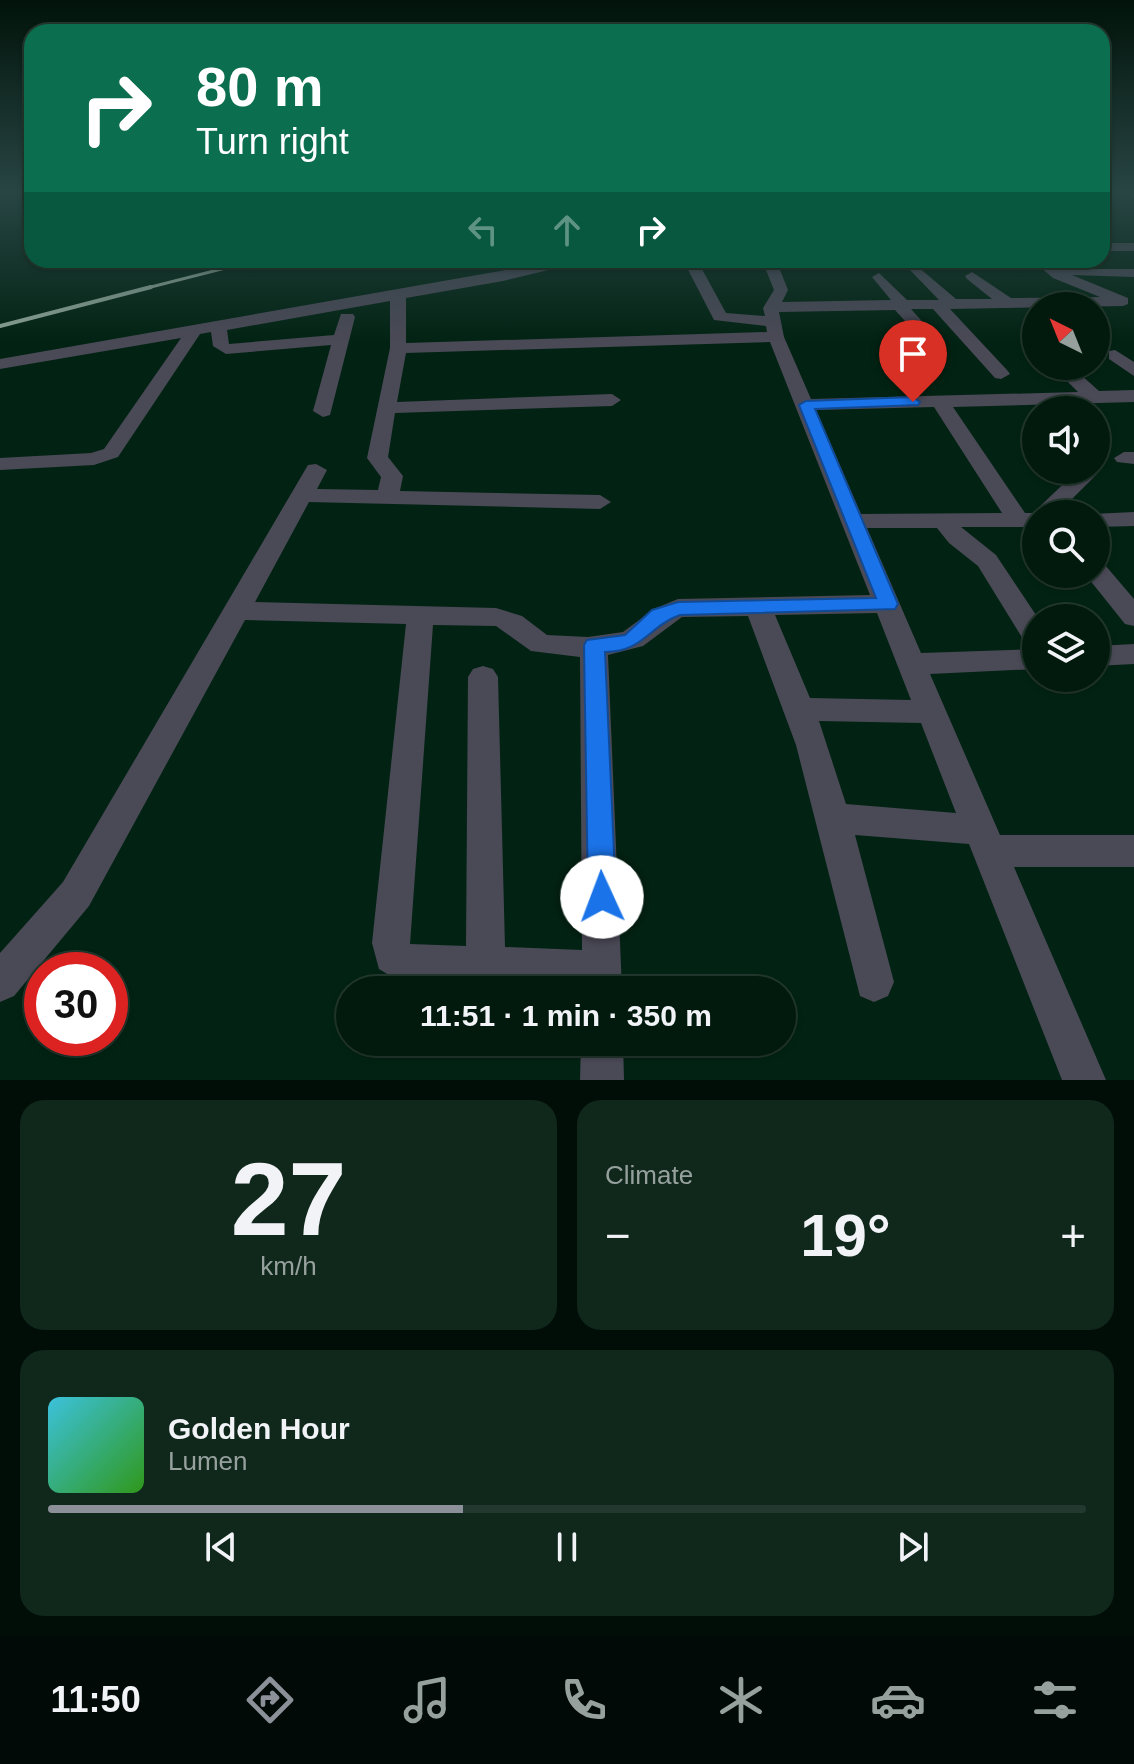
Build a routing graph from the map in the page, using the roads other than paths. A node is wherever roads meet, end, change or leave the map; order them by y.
1 (1110, 247) edge
2 (1134, 247) edge
3 (542, 268) edge
4 (694, 268) edge
5 (772, 268) edge
6 (1049, 268) edge
7 (1070, 268) edge
8 (917, 270) dead end
9 (1134, 273) edge
10 (972, 276) dead end
11 (879, 277) dead end
12 (398, 296) junction
13 (1007, 303) junction
14 (944, 304) junction
15 (1129, 304) edge
16 (901, 305) junction
17 (347, 317) dead end
18 (774, 322) junction
19 (219, 327) junction
20 (921, 329) dead end
21 (194, 331) junction
22 (341, 339) junction
23 (398, 348) junction
24 (1115, 355) dead end
25 (0, 364) edge
26 (1134, 371) edge
27 (1001, 374) dead end
28 (1076, 380) edge
29 (1093, 396) edge
30 (1134, 396) edge
31 (1110, 397) edge
32 (1022, 399) edge
33 (612, 400) dead end
34 (940, 401) junction
35 (806, 405) junction
36 (386, 408) junction
37 (323, 411) dead end
38 (0, 464) edge
39 (1076, 484) edge
40 (387, 497) junction
41 (1059, 500) edge
42 (600, 502) dead end
43 (1022, 513) edge
44 (1134, 519) edge
45 (943, 520) junction
46 (1022, 520) edge
47 (1110, 520) edge
48 (854, 521) junction
49 (1110, 588) edge
50 (888, 604) junction
51 (758, 607) junction
52 (236, 611) junction
53 (420, 615) junction
54 (1022, 615) edge
55 (1134, 617) edge
56 (594, 645) junction
57 (1134, 654) edge
58 (1110, 655) edge
59 (1022, 660) edge
60 (913, 664) junction
61 (483, 677) dead end
62 (801, 709) junction
63 (933, 712) junction
64 (836, 818) junction
65 (985, 840) junction
66 (1134, 851) edge
67 (486, 967) junction
68 (566, 976) edge
69 (602, 976) edge
70 (0, 982) edge
71 (874, 982) dead end
72 (602, 1056) edge
73 (602, 1080) edge
74 (1084, 1080) edge

1 - 2 street
3 - 12 street
4 - 18 street
5 - 18 street
6 - 15 street
7 - 9 street
8 - 14 street
10 - 13 street
11 - 16 street
12 - 19 street
12 - 23 street
13 - 14 street
13 - 15 street
14 - 16 street
14 - 27 street
16 - 18 street
16 - 20 street
17 - 22 street
18 - 23 street
18 - 35 street
19 - 21 street
19 - 22 street
21 - 25 street
21 - 38 street
22 - 37 street
23 - 36 street
24 - 26 street
28 - 29 street
30 - 31 street
32 - 34 street
33 - 36 street
34 - 35 street
34 - 43 street
35 - 48 street
36 - 40 street
39 - 41 street
40 - 42 street
40 - 52 street
44 - 47 street
45 - 46 street
45 - 48 street
45 - 54 street
48 - 50 street
49 - 55 street
50 - 51 street
50 - 60 street
51 - 56 street
51 - 62 street
52 - 53 street
52 - 70 street
53 - 56 street
53 - 67 street
56 - 69 street
57 - 58 street
59 - 60 street
60 - 63 street
61 - 67 street
62 - 63 street
62 - 64 street
63 - 65 street
64 - 65 street
64 - 71 street
65 - 66 street
65 - 74 street
67 - 68 street
72 - 73 street

